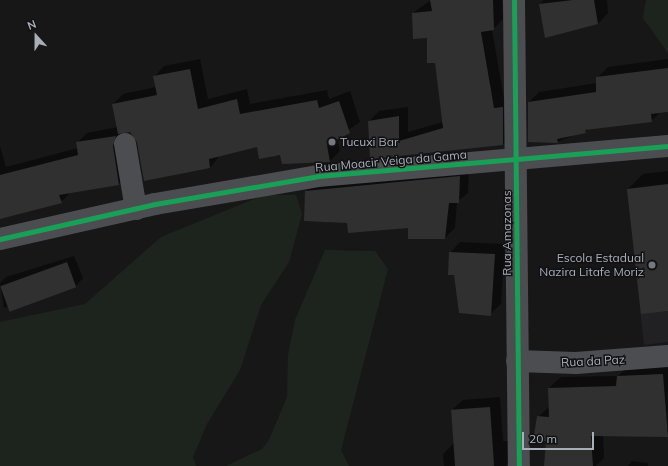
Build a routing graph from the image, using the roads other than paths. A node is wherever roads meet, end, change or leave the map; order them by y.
1 (514, 0) edge
2 (125, 144) dead end
3 (668, 146) edge
4 (517, 160) junction
5 (136, 209) junction
6 (0, 239) edge
7 (668, 356) edge
8 (517, 361) junction
9 (519, 466) edge

1 - 4 street, Rua Amazonas
2 - 5 street
3 - 4 street, Rua Moacir Veiga da Gama
4 - 5 street, Rua Moacir Veiga da Gama
4 - 8 street, Rua Amazonas
5 - 6 street, Rua Moacir Veiga da Gama
7 - 8 street, Rua da Paz
8 - 9 street, Rua Amazonas

